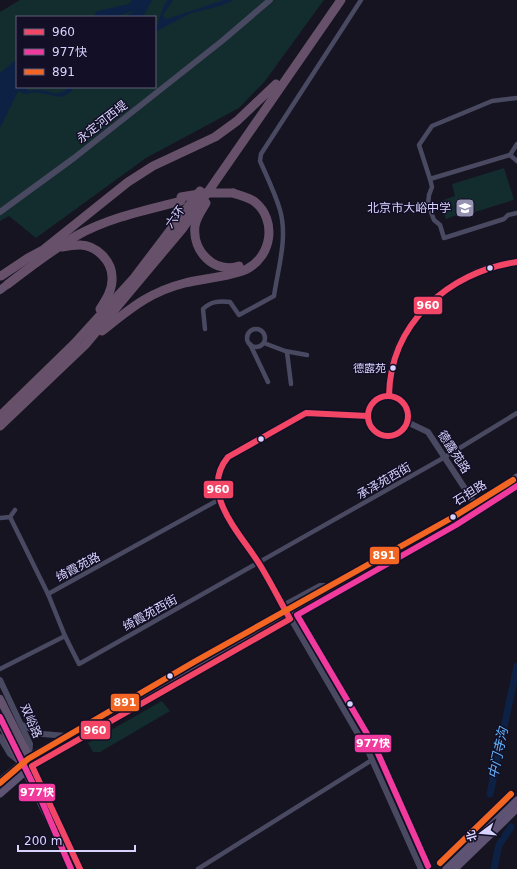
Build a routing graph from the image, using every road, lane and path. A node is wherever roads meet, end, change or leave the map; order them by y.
1 (270, 0) edge
2 (334, 0) edge
3 (341, 0) edge
4 (361, 0) edge
5 (276, 84) junction
6 (517, 98) edge
7 (517, 144) edge
8 (237, 148) junction
9 (510, 155) junction
10 (517, 161) edge
11 (430, 179) junction
12 (232, 195) junction
13 (181, 199) junction
14 (0, 212) edge
15 (517, 213) edge
16 (58, 248) junction
17 (43, 250) junction
18 (517, 262) edge
19 (0, 276) edge
20 (8, 284) joint
21 (0, 290) edge
22 (205, 329) dead end
23 (249, 342) junction
24 (264, 343) junction
25 (74, 344) junction
26 (85, 345) junction
27 (287, 352) junction
28 (308, 355) dead end
29 (268, 382) dead end
30 (291, 384) dead end
31 (389, 396) junction
32 (517, 413) edge
33 (0, 416) edge
34 (368, 416) junction
35 (407, 422) junction
36 (0, 426) edge
37 (445, 457) junction
38 (517, 477) edge
39 (517, 487) edge
40 (220, 499) junction
41 (474, 504) junction
42 (15, 510) dead end
43 (10, 517) junction
44 (0, 518) edge
45 (259, 564) junction
46 (48, 594) junction
47 (285, 609) junction
48 (290, 618) junction
49 (65, 636) junction
50 (0, 669) edge
51 (0, 680) edge
52 (0, 699) edge
53 (0, 721) edge
54 (20, 723) junction
55 (66, 736) junction
56 (0, 737) edge
57 (29, 757) junction
58 (372, 760) junction
59 (21, 763) junction
60 (32, 766) junction
61 (25, 771) junction
62 (0, 781) edge
63 (0, 794) edge
64 (517, 800) edge
65 (517, 809) edge
66 (73, 869) edge
67 (80, 869) edge
68 (198, 869) edge
69 (421, 869) edge
70 (446, 869) edge
71 (455, 869) edge

1 - 14 street, 永定河西堤
2 - 5 highway, 六环
3 - 8 highway, 六环
4 - 22 street
5 - 17 highway
5 - 25 highway, 六环
6 - 11 street
7 - 9 street
8 - 12 highway
8 - 26 highway, 六环
9 - 10 street
9 - 11 street
11 - 15 street
12 - 13 highway
12 - 26 highway
13 - 16 highway
13 - 17 highway
16 - 20 highway
16 - 25 highway
17 - 19 highway
18 - 31 street
20 - 21 highway
23 - 24 street
23 - 24 street
23 - 29 street
24 - 27 street
25 - 33 highway, 六环
26 - 36 highway, 六环
27 - 28 street
27 - 30 street
31 - 34 street
31 - 35 street
32 - 37 street, 承泽苑西街
34 - 35 street
34 - 40 street
35 - 37 street, 德露苑路
37 - 41 street, 德露苑路
37 - 45 street, 承泽苑西街
38 - 41 main road, 石担路
39 - 48 main road, 石担路
40 - 45 street
40 - 46 street, 绮霞苑路
41 - 47 main road, 石担路
42 - 43 street
43 - 44 street
43 - 46 street
45 - 47 street
45 - 49 street, 绮霞苑西街
46 - 49 street, 绮霞苑路
47 - 48 street
47 - 55 main road, 石担路
48 - 58 street
48 - 60 main road, 石担路
49 - 50 street
51 - 54 street, 双峪路
52 - 57 highway, 双峪路
53 - 59 highway
54 - 55 street
54 - 57 street, 双峪路
55 - 57 main road, 石担路
56 - 59 street
57 - 59 main road, 石担路
57 - 60 main road
58 - 68 street
58 - 69 street
59 - 61 main road
59 - 62 main road, 石担路
60 - 61 main road, 石担路
60 - 67 main road
61 - 63 main road, 石担路
61 - 66 main road
64 - 70 main road
65 - 71 main road

